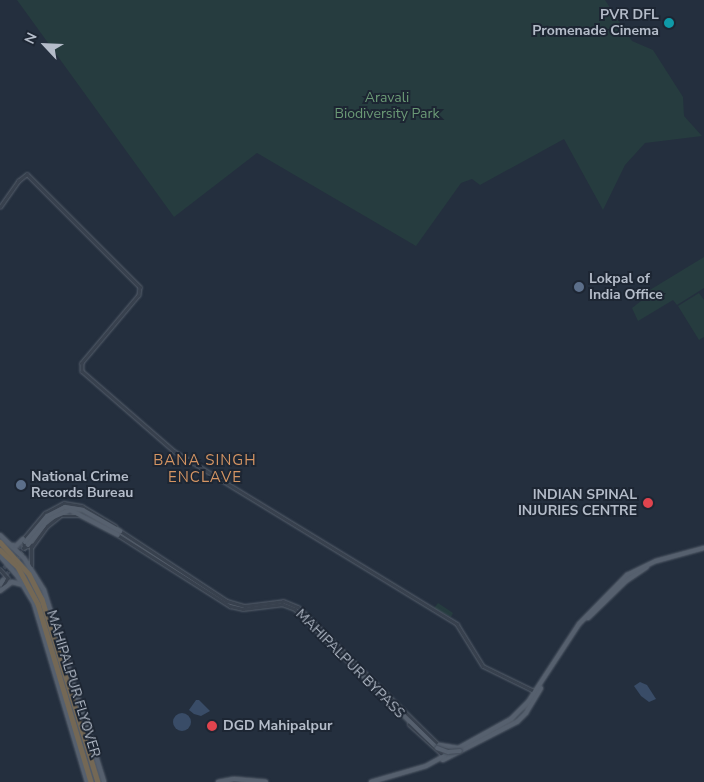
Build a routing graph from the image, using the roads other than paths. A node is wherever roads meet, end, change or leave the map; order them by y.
1 (0, 207) edge
2 (119, 533) junction
3 (0, 535) edge
4 (0, 542) edge
5 (27, 543) junction
6 (11, 545) junction
7 (704, 549) edge
8 (0, 550) edge
9 (0, 557) edge
10 (32, 568) junction
11 (0, 569) edge
12 (23, 584) junction
13 (0, 591) edge
14 (33, 592) junction
15 (56, 642) junction
16 (67, 659) junction
17 (360, 673) junction
18 (536, 692) junction
19 (528, 709) junction
20 (438, 746) junction
21 (460, 749) junction
22 (447, 756) junction
23 (89, 782) edge
24 (98, 782) edge
25 (104, 782) edge
26 (218, 782) edge
27 (225, 782) edge
28 (252, 782) edge
29 (266, 782) edge
30 (371, 782) edge
31 (376, 782) edge

1 - 18 street
2 - 5 main road
2 - 5 street, MAHIPALPUR BYPASS
2 - 17 street, MAHIPALPUR BYPASS
2 - 20 street, MAHIPALPUR BYPASS
3 - 6 main road
4 - 15 highway
5 - 6 main road
5 - 10 street
6 - 10 main road
7 - 18 main road
7 - 19 main road
8 - 14 highway, MAHIPALPUR FLYOVER
9 - 12 main road
10 - 16 main road
11 - 13 street
12 - 13 main road
12 - 14 highway
12 - 23 main road
14 - 23 highway, MAHIPALPUR FLYOVER
15 - 16 highway
15 - 24 highway, MAHIPALPUR FLYOVER
16 - 25 main road
17 - 20 main road
17 - 22 street, MAHIPALPUR BYPASS
18 - 21 main road
19 - 21 main road
19 - 22 main road
20 - 21 main road, bridge
20 - 22 street, MAHIPALPUR BYPASS
21 - 22 main road
22 - 30 main road
22 - 31 main road
26 - 29 main road
27 - 28 main road

